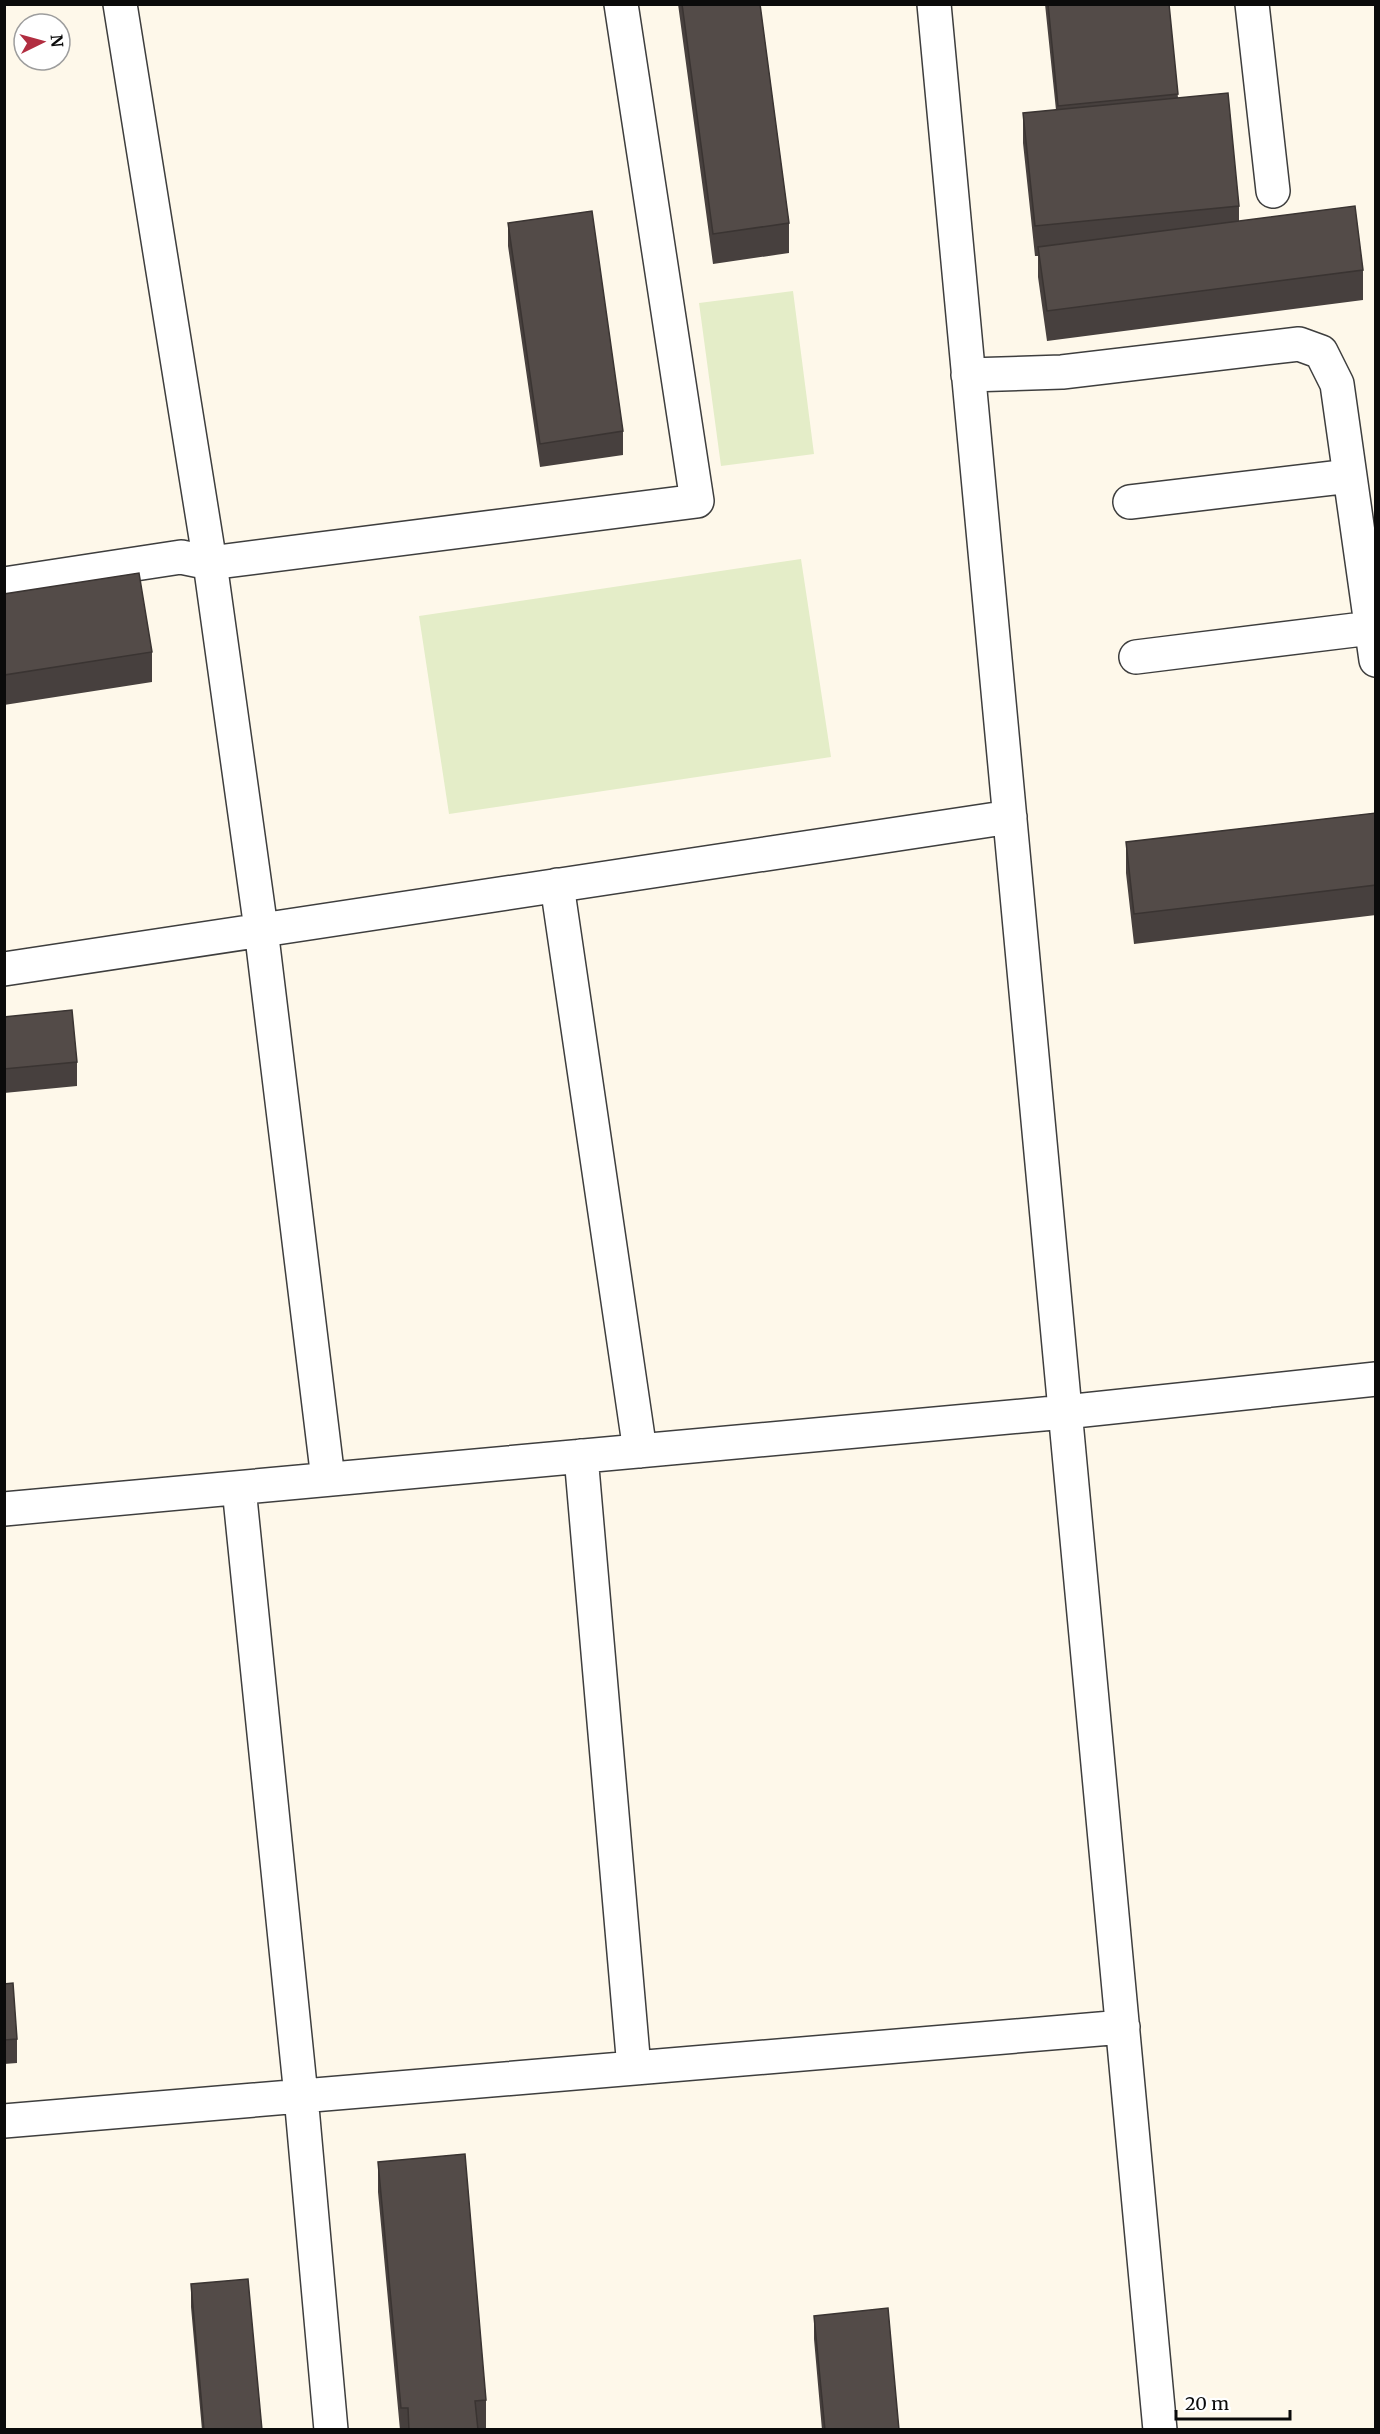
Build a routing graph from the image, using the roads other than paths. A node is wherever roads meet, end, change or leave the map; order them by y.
1 (120, 4) edge
2 (621, 4) edge
3 (934, 4) edge
4 (1252, 4) edge
5 (1273, 190) dead end
6 (969, 375) junction
7 (1350, 476) junction
8 (1130, 502) dead end
9 (210, 563) junction
10 (4, 584) edge
11 (1373, 644) edge
12 (1136, 657) dead end
13 (1010, 817) junction
14 (557, 885) junction
15 (261, 929) junction
16 (4, 969) edge
17 (1376, 1379) edge
18 (1065, 1412) junction
19 (640, 1451) junction
20 (581, 1456) junction
21 (328, 1479) junction
22 (238, 1488) junction
23 (4, 1509) edge
24 (1123, 2027) junction
25 (634, 2068) junction
26 (301, 2096) junction
27 (4, 2121) edge
28 (331, 2430) edge
29 (1160, 2430) edge

1 - 9 lane
2 - 9 lane
3 - 6 lane
4 - 5 lane
6 - 7 lane
6 - 13 lane
7 - 8 lane
7 - 11 lane
9 - 10 lane
9 - 15 lane
11 - 12 lane
13 - 14 lane
13 - 18 lane
14 - 15 lane
14 - 19 lane
15 - 16 lane
15 - 21 lane
17 - 18 lane
18 - 19 lane
18 - 24 lane
19 - 20 lane
20 - 21 lane
20 - 25 lane
21 - 22 lane
22 - 23 lane
22 - 26 lane
24 - 25 lane
24 - 29 lane
25 - 26 lane
26 - 27 lane
26 - 28 lane

